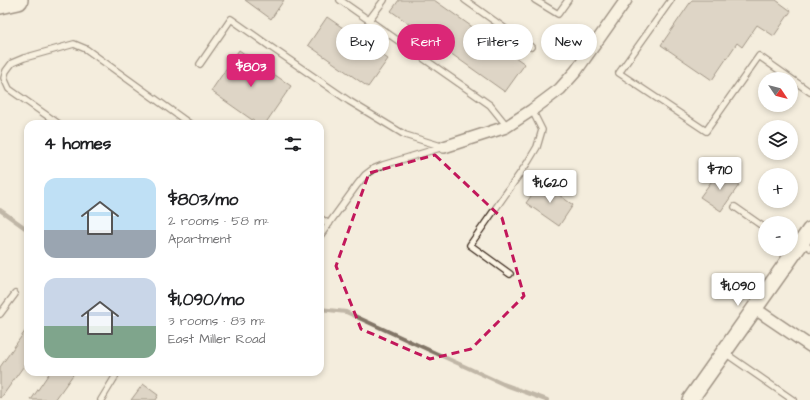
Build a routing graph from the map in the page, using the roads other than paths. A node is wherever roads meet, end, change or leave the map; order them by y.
1 (18, 0) edge
2 (340, 0) edge
3 (384, 0) edge
4 (465, 0) edge
5 (534, 0) edge
6 (568, 0) edge
7 (626, 0) edge
8 (671, 0) edge
9 (0, 4) edge
10 (369, 20) junction
11 (499, 24) edge
12 (200, 64) dead end
13 (810, 92) edge
14 (532, 110) junction
15 (53, 120) edge
16 (184, 120) edge
17 (507, 126) junction
18 (444, 147) junction
19 (735, 207) dead end
20 (324, 221) edge
21 (758, 223) edge
22 (329, 224) junction
23 (810, 230) edge
24 (324, 231) edge
25 (800, 246) edge
26 (510, 274) dead end
27 (14, 294) dead end
28 (754, 308) junction
29 (0, 314) edge
30 (808, 343) edge
31 (723, 352) junction
32 (115, 377) dead end
33 (101, 400) edge
34 (690, 400) edge
35 (793, 400) edge

1 - 9 highway
2 - 10 lane
3 - 10 lane
4 - 11 lane
5 - 6 lane
7 - 14 street
8 - 13 lane
10 - 17 lane
12 - 18 lane
14 - 17 street
14 - 26 lane
15 - 16 lane
17 - 18 street
18 - 22 lane
19 - 21 lane
20 - 22 lane
22 - 24 lane
23 - 25 street
25 - 28 street
27 - 29 lane
28 - 30 street
28 - 31 street
31 - 34 street
31 - 35 lane
32 - 33 lane

